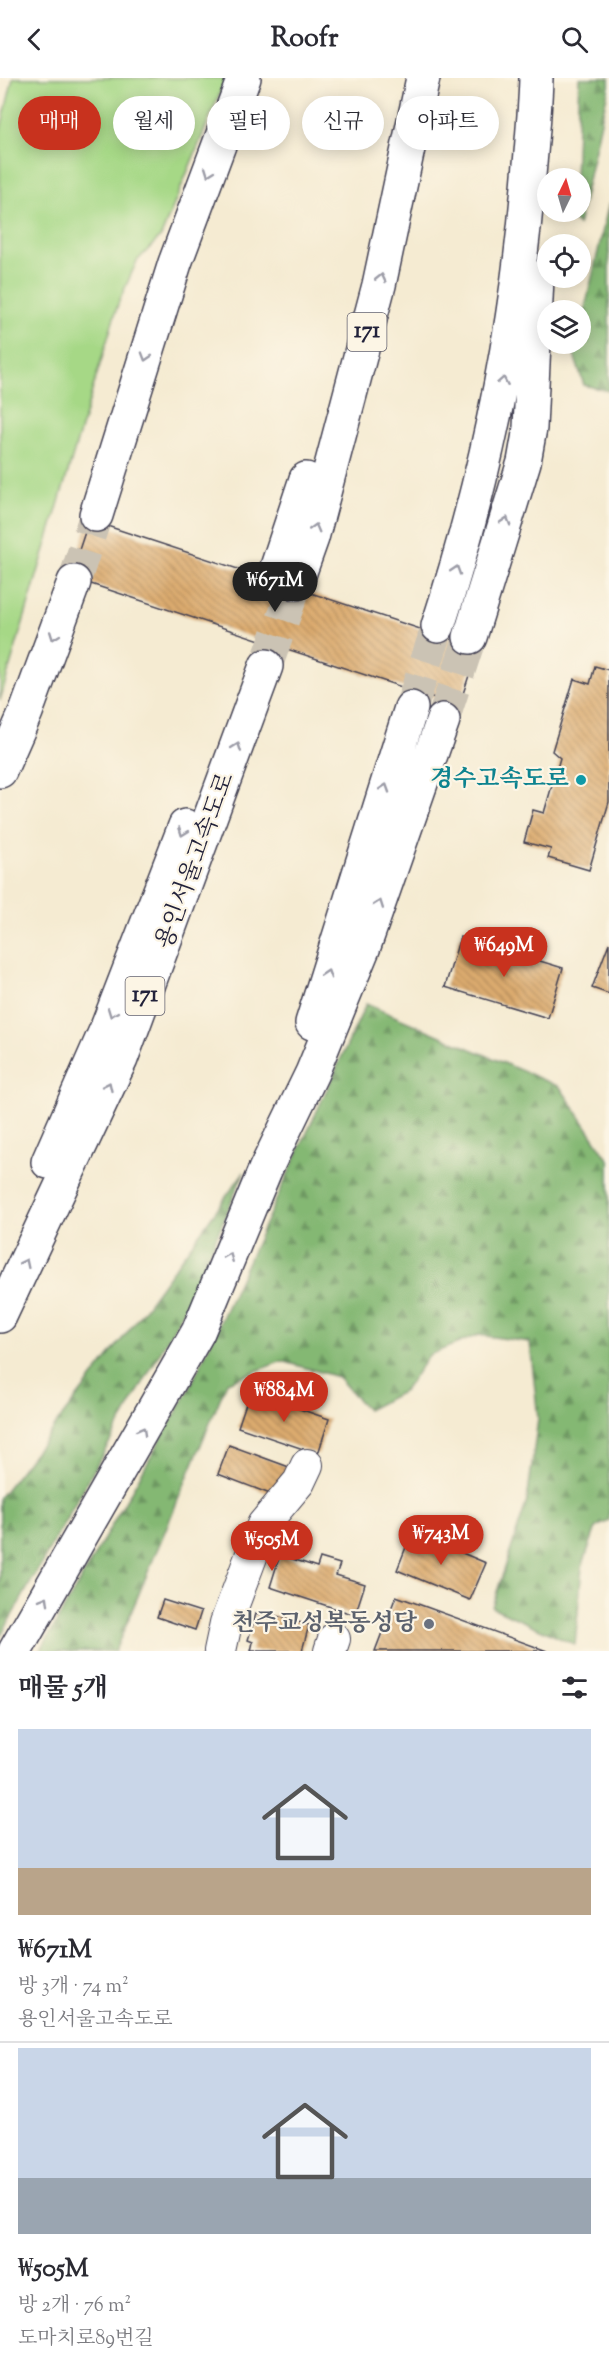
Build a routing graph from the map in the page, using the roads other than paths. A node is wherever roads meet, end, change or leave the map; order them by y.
1 (244, 78) edge
2 (402, 78) edge
3 (423, 78) edge
4 (536, 78) edge
5 (533, 129) junction
6 (96, 515) tunnel mouth
7 (74, 582) tunnel mouth
8 (438, 626) tunnel mouth
9 (470, 637) tunnel mouth
10 (411, 708) tunnel mouth
11 (443, 720) tunnel mouth
12 (0, 771) edge
13 (265, 1170) junction
14 (0, 1265) edge
15 (0, 1316) edge
16 (307, 1465) dead end
17 (15, 1651) edge
18 (220, 1651) edge

1 -> 6 highway
2 -> 3 highway, 171
4 - 5 highway
8 -> 5 highway
9 -> 5 highway
7 -> 12 highway
13 -> 10 highway
13 -> 11 highway
17 -> 13 highway
15 -> 14 highway, 용인서울고속도로 / 171
16 - 18 street

